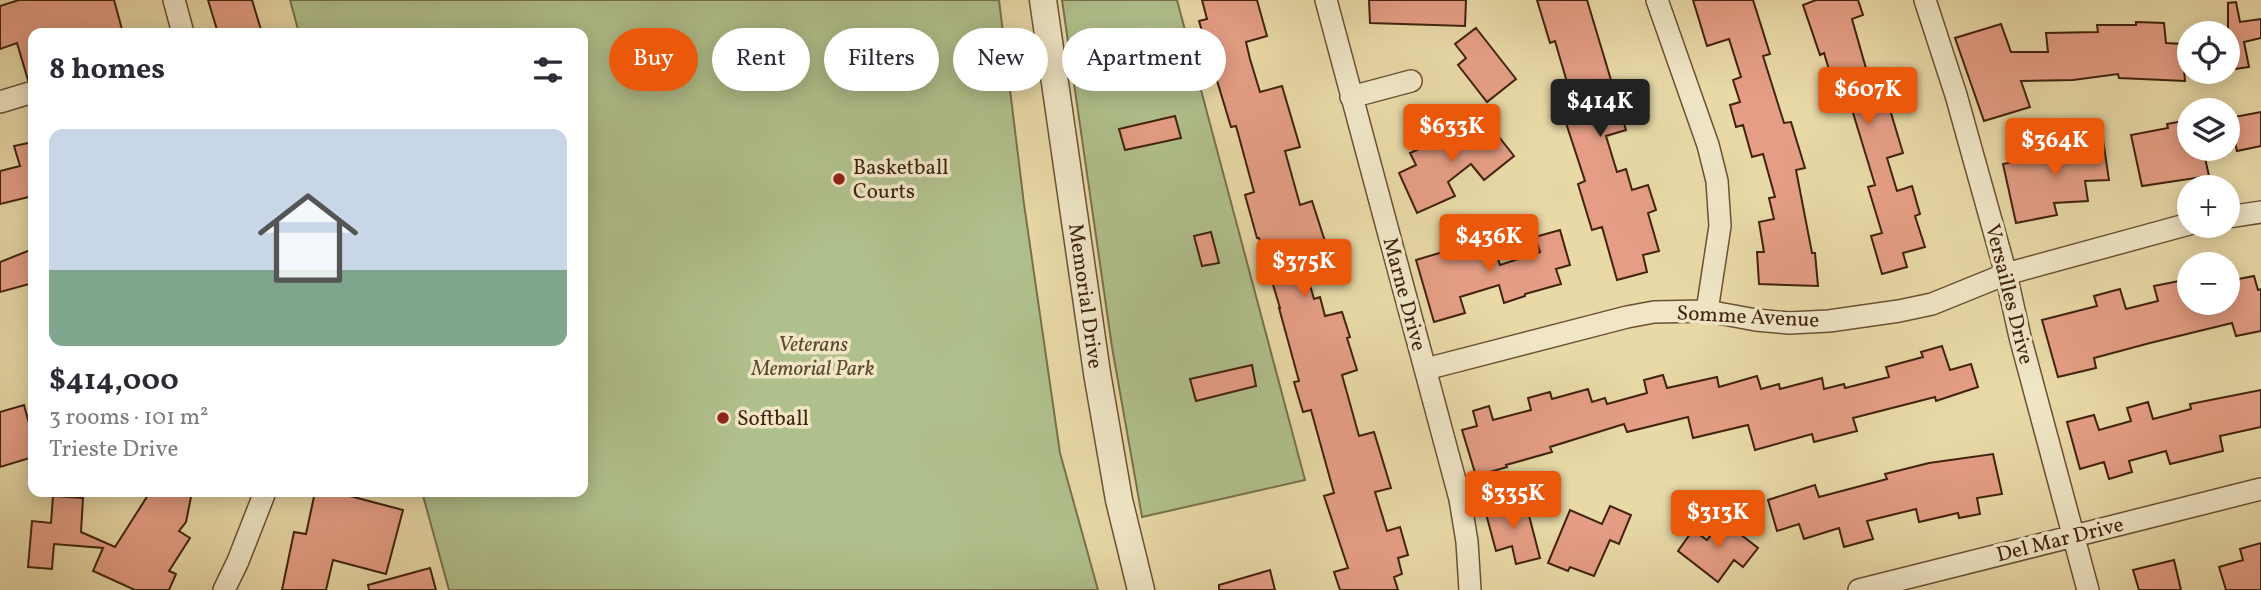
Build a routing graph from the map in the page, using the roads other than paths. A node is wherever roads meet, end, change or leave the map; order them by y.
1 (174, 0) edge
2 (1043, 0) edge
3 (1326, 0) edge
4 (1657, 0) edge
5 (1925, 0) edge
6 (182, 28) edge
7 (1411, 81) dead end
8 (28, 94) edge
9 (1352, 97) junction
10 (0, 102) edge
11 (2261, 212) edge
12 (2240, 215) edge
13 (2177, 227) edge
14 (2006, 274) junction
15 (1707, 311) junction
16 (1426, 369) junction
17 (2261, 489) edge
18 (263, 497) edge
19 (2072, 536) junction
20 (224, 590) edge
21 (1140, 590) edge
22 (1470, 590) edge
23 (1859, 590) edge
24 (2088, 590) edge

1 - 6 street
2 - 21 street, Memorial Drive
3 - 9 street, Marne Drive
4 - 15 street
5 - 14 street, Versailles Drive
7 - 9 street
8 - 10 street
9 - 16 street, Marne Drive
11 - 12 street
13 - 14 street, Somme Avenue
14 - 15 street, Somme Avenue
14 - 19 street, Versailles Drive
15 - 16 street, Somme Avenue
16 - 22 street, Marne Drive
17 - 19 street, Del Mar Drive
18 - 20 street
19 - 23 street, Del Mar Drive
19 - 24 street, Versailles Drive

